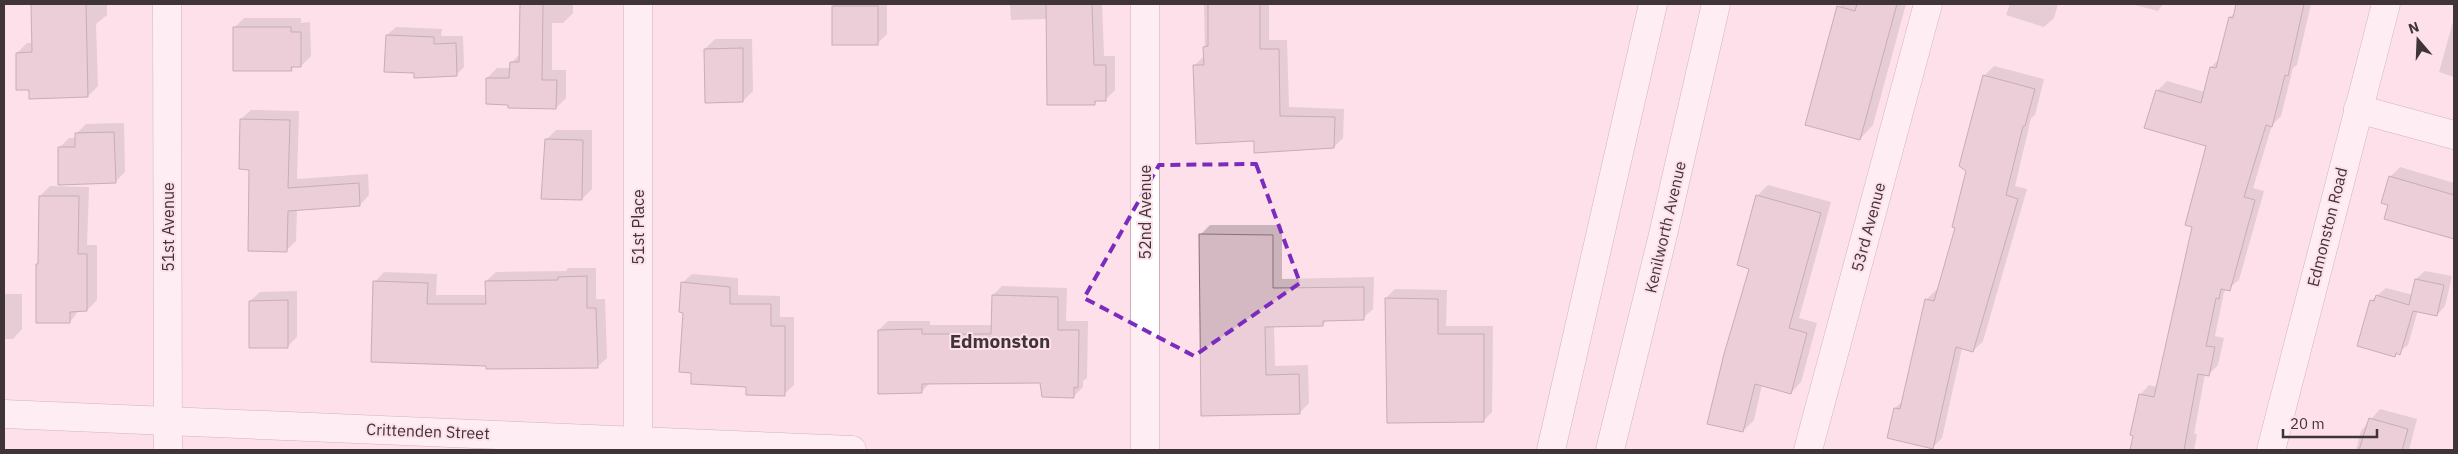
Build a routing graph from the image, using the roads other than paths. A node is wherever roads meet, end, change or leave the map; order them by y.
1 (167, 4) edge
2 (638, 4) edge
3 (1145, 4) edge
4 (1653, 4) edge
5 (1716, 4) edge
6 (1928, 4) edge
7 (2386, 4) edge
8 (2358, 109) junction
9 (2454, 135) edge
10 (4, 414) edge
11 (168, 420) junction
12 (638, 445) edge
13 (168, 450) edge
14 (852, 450) edge
15 (1145, 450) edge
16 (1550, 450) edge
17 (1610, 450) edge
18 (1808, 450) edge
19 (2271, 450) edge

1 - 11 street, 51st Avenue
2 - 12 street, 51st Place
3 - 15 street, 52nd Avenue
4 - 16 street
5 - 17 street, Kenilworth Avenue
6 - 18 street, 53rd Avenue
7 - 8 street, Edmonston Road
8 - 9 street
8 - 19 street, Edmonston Road
10 - 11 street, Crittenden Street
11 - 12 street, Crittenden Street
11 - 13 street, 51st Avenue
12 - 14 street, Crittenden Street

